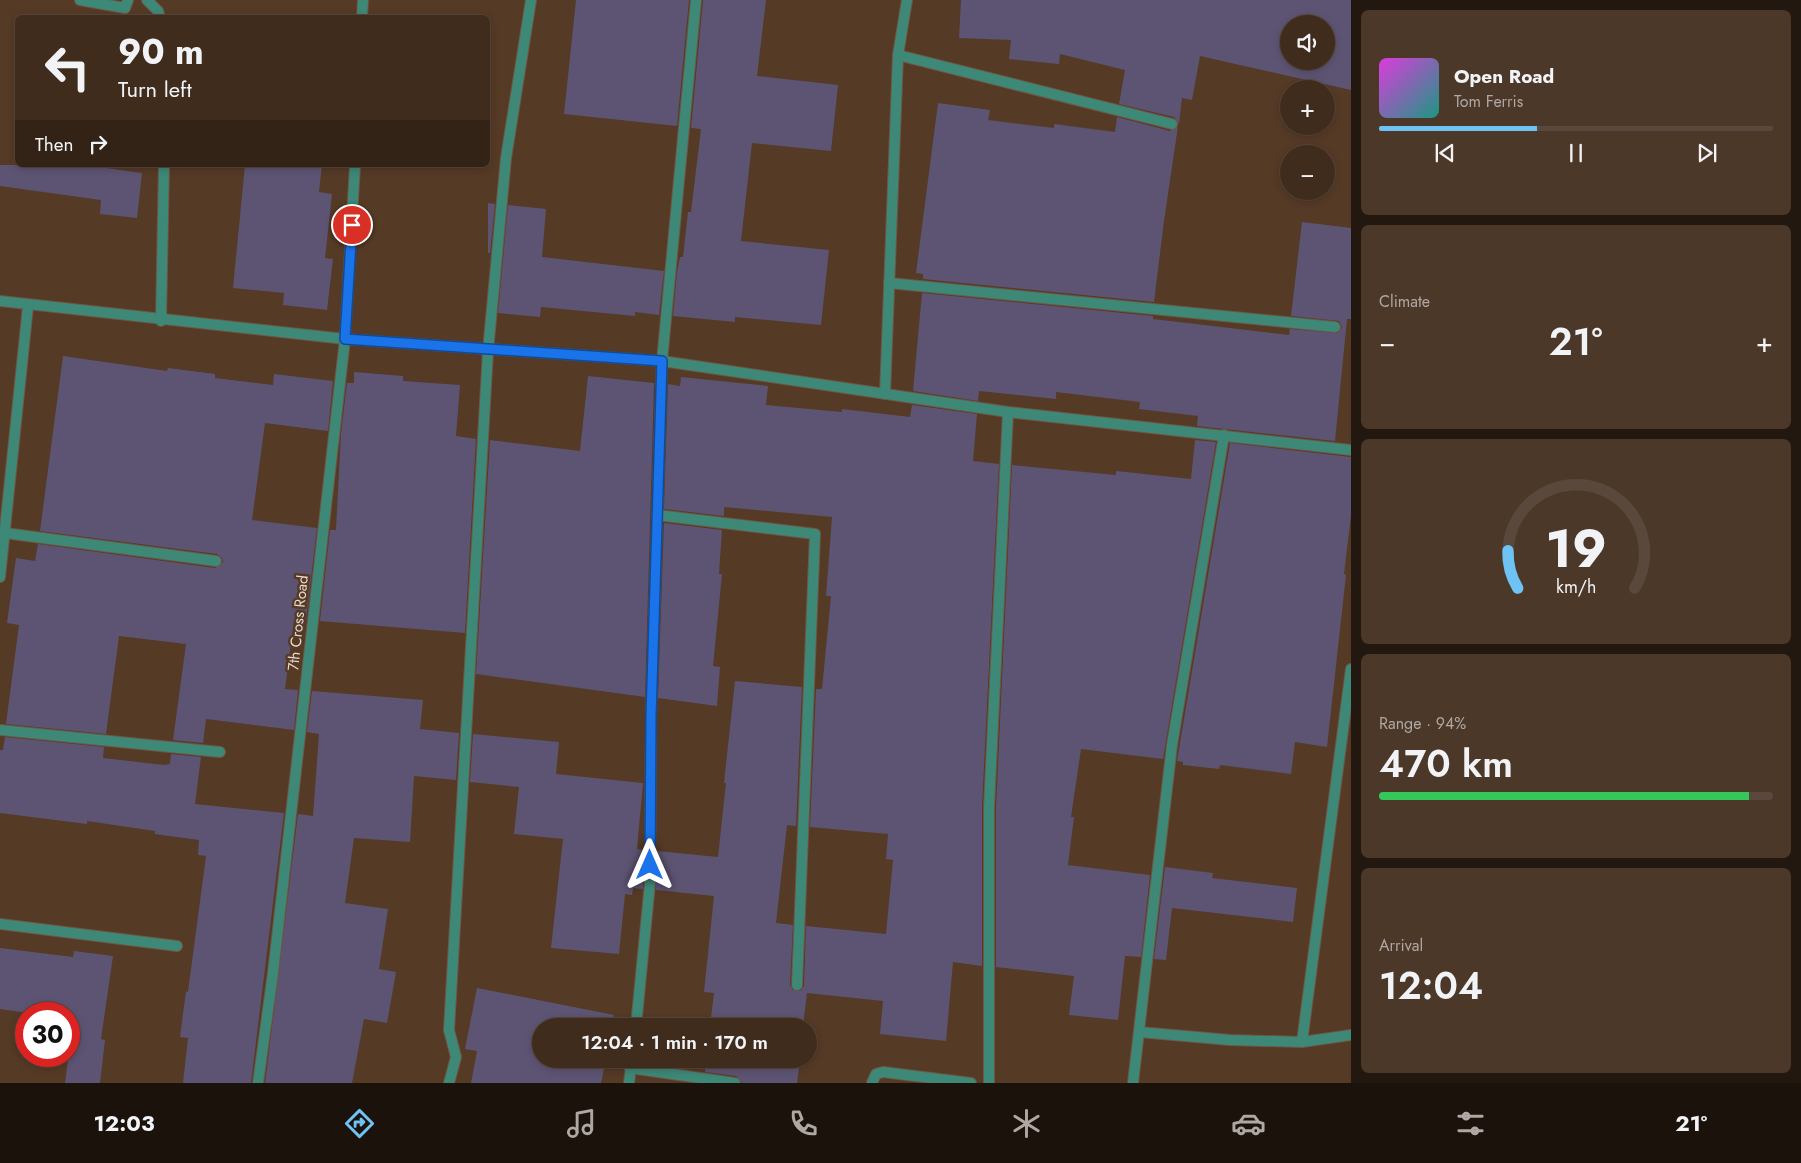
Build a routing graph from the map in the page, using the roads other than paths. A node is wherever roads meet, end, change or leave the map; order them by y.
1 (80, 0) edge
2 (136, 0) edge
3 (147, 0) edge
4 (363, 0) edge
5 (531, 0) edge
6 (696, 0) edge
7 (907, 0) edge
8 (126, 4) edge
9 (159, 15) edge
10 (362, 15) edge
11 (898, 55) junction
12 (1172, 124) dead end
13 (164, 167) edge
14 (355, 167) edge
15 (889, 283) junction
16 (0, 302) edge
17 (28, 306) junction
18 (161, 320) junction
19 (1335, 327) dead end
20 (345, 339) junction
21 (488, 351) junction
22 (662, 361) junction
23 (885, 394) junction
24 (1008, 412) junction
25 (1224, 435) junction
26 (1351, 450) edge
27 (657, 515) junction
28 (4, 534) junction
29 (216, 561) dead end
30 (0, 577) edge
31 (1351, 669) edge
32 (0, 730) edge
33 (220, 752) dead end
34 (0, 924) edge
35 (177, 946) dead end
36 (797, 985) dead end
37 (637, 1018) edge
38 (1139, 1032) junction
39 (1351, 1035) edge
40 (1302, 1042) junction
41 (630, 1068) edge
42 (657, 1068) edge
43 (258, 1083) edge
44 (449, 1083) edge
45 (628, 1083) edge
46 (735, 1083) edge
47 (872, 1083) edge
48 (970, 1083) edge
49 (989, 1083) edge
50 (1133, 1083) edge

1 - 8 street
2 - 8 street
3 - 9 street
4 - 10 street
5 - 21 street
6 - 22 street
7 - 11 street
11 - 12 street
11 - 15 street
13 - 18 street
14 - 20 street, 7th Cross Road
15 - 19 street
15 - 23 street
16 - 17 street
17 - 18 street
17 - 28 street
18 - 20 street
20 - 21 street
20 - 43 street, 7th Cross Road
21 - 22 street
21 - 44 street
22 - 23 street
22 - 27 street
23 - 24 street
24 - 25 street
24 - 49 street
25 - 26 street
25 - 38 street
27 - 36 street
27 - 37 street
28 - 29 street
28 - 30 street
31 - 40 street
32 - 33 street
34 - 35 street
38 - 40 street
38 - 50 street
39 - 40 street
41 - 45 street
42 - 46 street
47 - 48 street

